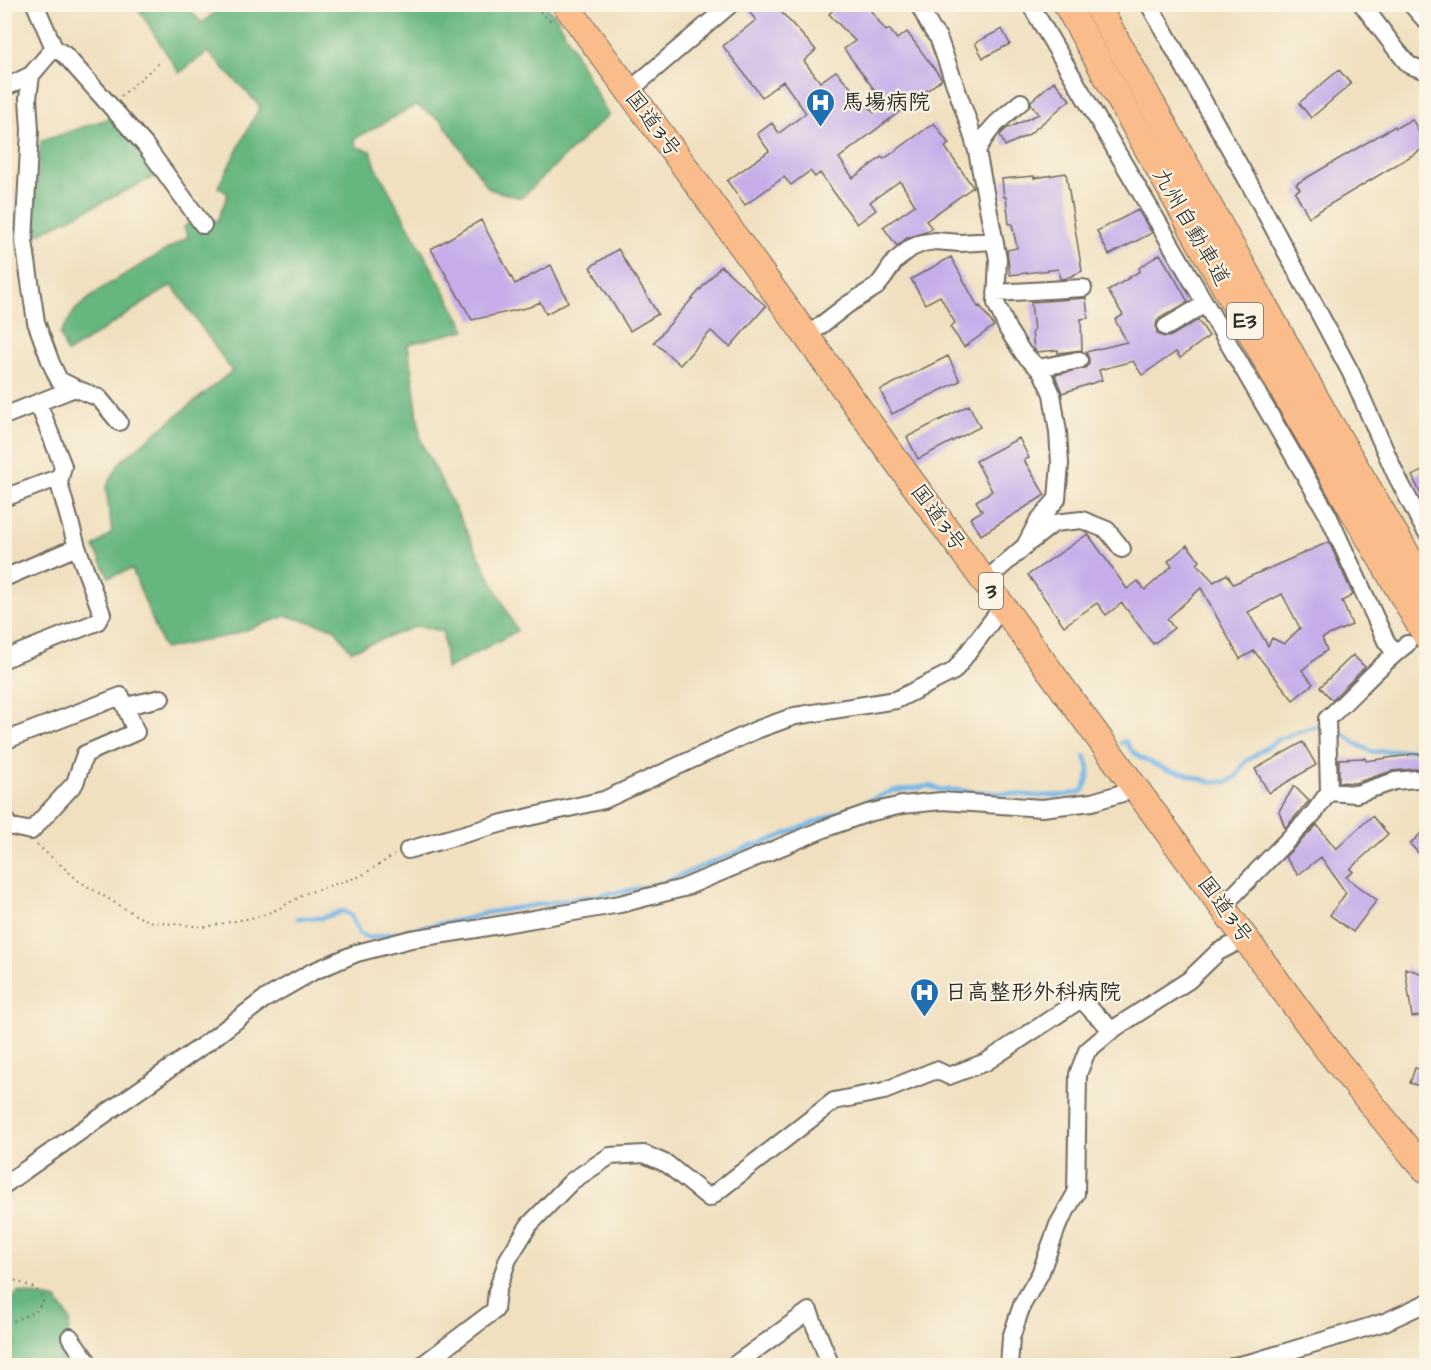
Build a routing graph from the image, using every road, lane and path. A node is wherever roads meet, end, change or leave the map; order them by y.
1 (35, 4) edge
2 (565, 4) edge
3 (731, 4) edge
4 (918, 4) edge
5 (1030, 4) edge
6 (1066, 4) edge
7 (1096, 4) edge
8 (1149, 4) edge
9 (1362, 4) edge
10 (1411, 4) edge
11 (1426, 21) edge
12 (54, 48) junction
13 (160, 62) dead end
14 (1426, 71) edge
15 (32, 75) junction
16 (4, 88) edge
17 (629, 91) junction
18 (1423, 100) dead end
19 (1021, 102) dead end
20 (1426, 103) edge
21 (110, 106) junction
22 (977, 151) junction
23 (203, 225) dead end
24 (994, 241) junction
25 (1083, 288) dead end
26 (996, 293) junction
27 (1205, 304) junction
28 (1166, 327) dead end
29 (807, 336) junction
30 (1079, 360) dead end
31 (1038, 368) junction
32 (75, 388) junction
33 (38, 403) junction
34 (4, 416) edge
35 (119, 422) dead end
36 (60, 477) junction
37 (4, 498) edge
38 (1426, 531) edge
39 (77, 547) junction
40 (1023, 547) junction
41 (1122, 549) dead end
42 (4, 578) edge
43 (984, 582) junction
44 (1426, 587) edge
45 (1003, 606) junction
46 (1410, 645) edge
47 (4, 659) edge
48 (161, 698) dead end
49 (126, 706) junction
50 (4, 741) edge
51 (1426, 778) edge
52 (1136, 789) junction
53 (1329, 792) junction
54 (4, 816) edge
55 (32, 842) dead end
56 (408, 850) joint
57 (1223, 906) junction
58 (1245, 938) junction
59 (1112, 1030) junction
60 (1421, 1156) edge
61 (4, 1185) edge
62 (4, 1276) edge
63 (1426, 1303) edge
64 (4, 1325) edge
65 (70, 1337) dead end
66 (91, 1365) edge
67 (421, 1365) edge
68 (733, 1365) edge
69 (831, 1365) edge
70 (1009, 1365) edge
71 (1234, 1365) edge

1 - 12 street
2 - 17 highway, 国道3号 / 3
3 - 17 street
4 - 22 street
5 - 27 street
6 - 46 highway, 九州自動車道 / E3
7 - 44 highway, 九州自動車道 / E3
8 - 38 street
9 - 14 street
10 - 11 street
12 - 15 street
12 - 21 street
13 - 21 path
15 - 16 street
15 - 32 street
17 - 29 highway, 国道3号 / 3
18 - 20 path
19 - 22 street
21 - 23 street
22 - 24 street
24 - 26 street
24 - 29 street
25 - 26 street
26 - 31 street
27 - 28 street
27 - 46 street
29 - 43 highway, 国道3号 / 3
30 - 31 street
31 - 40 street
32 - 33 street
32 - 35 street
33 - 34 street
33 - 36 street
36 - 37 street
36 - 39 street
39 - 42 street
39 - 47 street
40 - 41 street
40 - 43 street
43 - 45 highway, 国道3号 / 3
45 - 52 highway, 国道3号 / 3
45 - 56 street
46 - 53 street
48 - 49 street
49 - 50 street
49 - 54 street
51 - 53 street
52 - 57 highway, 国道3号 / 3
52 - 61 street
53 - 57 street
55 - 56 path
57 - 58 highway, 国道3号 / 3
58 - 59 street
58 - 60 highway, 国道3号 / 3
59 - 67 street
59 - 70 street
62 - 64 path
63 - 71 street
65 - 66 street
68 - 69 street

